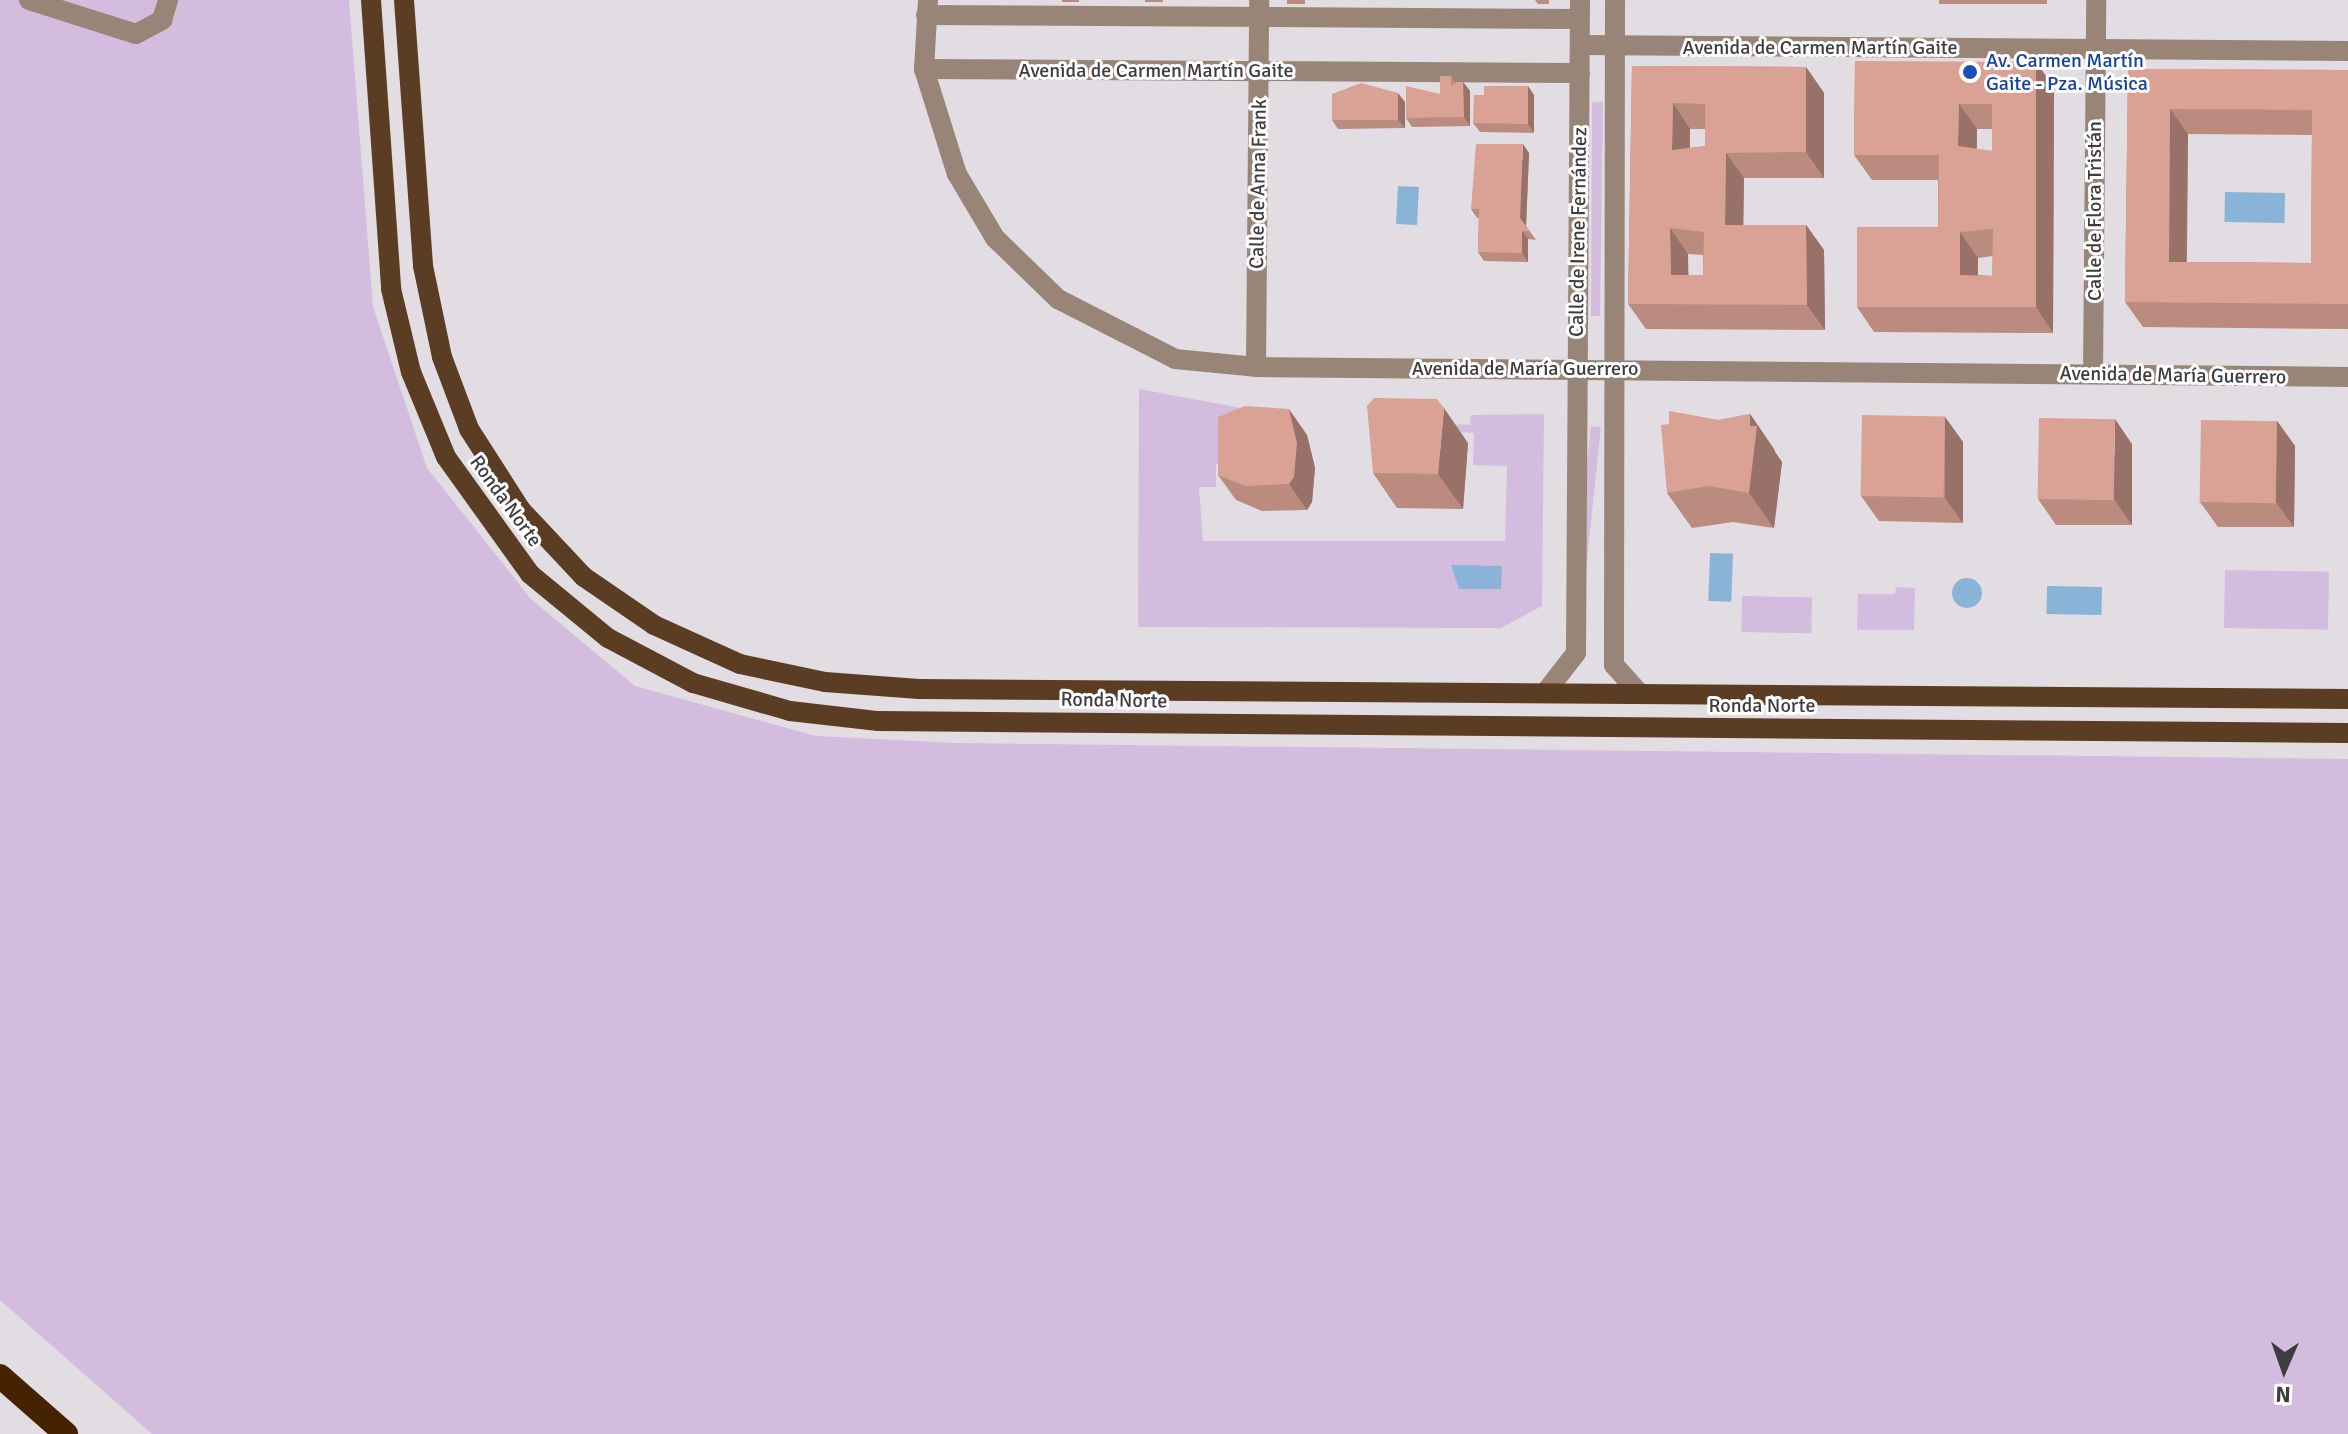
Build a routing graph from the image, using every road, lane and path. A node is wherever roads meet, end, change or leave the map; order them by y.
1 (29, 0) edge
2 (168, 0) edge
3 (371, 0) edge
4 (404, 0) edge
5 (1615, 0) edge
6 (2096, 0) edge
7 (927, 8) edge
8 (1259, 8) edge
9 (1580, 9) edge
10 (1580, 45) junction
11 (1614, 45) junction
12 (2096, 49) junction
13 (2348, 51) edge
14 (924, 69) junction
15 (1259, 70) junction
16 (1580, 73) junction
17 (1256, 367) junction
18 (1576, 368) junction
19 (1613, 368) junction
20 (2093, 374) junction
21 (2348, 377) edge
22 (1545, 693) junction
23 (1639, 693) junction
24 (2348, 699) edge
25 (2348, 733) edge
26 (0, 1376) edge
27 (66, 1434) edge

1 - 2 street
3 - 25 main road, Ronda Norte
4 - 22 main road, Ronda Norte
5 - 11 street, Calle de Irene Fernández
6 - 12 street, Calle de Flora Tristán
7 - 8 street
7 - 14 street, Avenida de María Guerrero
8 - 9 street
8 - 15 street, Calle de Anna Frank
9 - 10 street, Calle de Irene Fernández
10 - 11 street, Avenida de Carmen Martín Gaite
10 - 16 street, Calle de Irene Fernández
11 - 12 street, Avenida de Carmen Martín Gaite
11 - 19 street, Calle de Irene Fernández
12 - 13 street, Avenida de Carmen Martín Gaite
12 - 20 street, Calle de Flora Tristán
14 - 15 street, Avenida de Carmen Martín Gaite
14 - 17 street, Avenida de María Guerrero
15 - 16 street, Avenida de Carmen Martín Gaite
15 - 17 street, Calle de Anna Frank
16 - 18 street, Calle de Irene Fernández
17 - 18 street, Avenida de María Guerrero
18 - 19 street, Avenida de María Guerrero
18 - 22 street, Calle de Irene Fernández
19 - 20 street, Avenida de María Guerrero
19 - 23 street, Calle de Irene Fernández
20 - 21 street, Avenida de María Guerrero
22 - 23 main road, Ronda Norte
23 - 24 main road, Ronda Norte
26 - 27 highway

